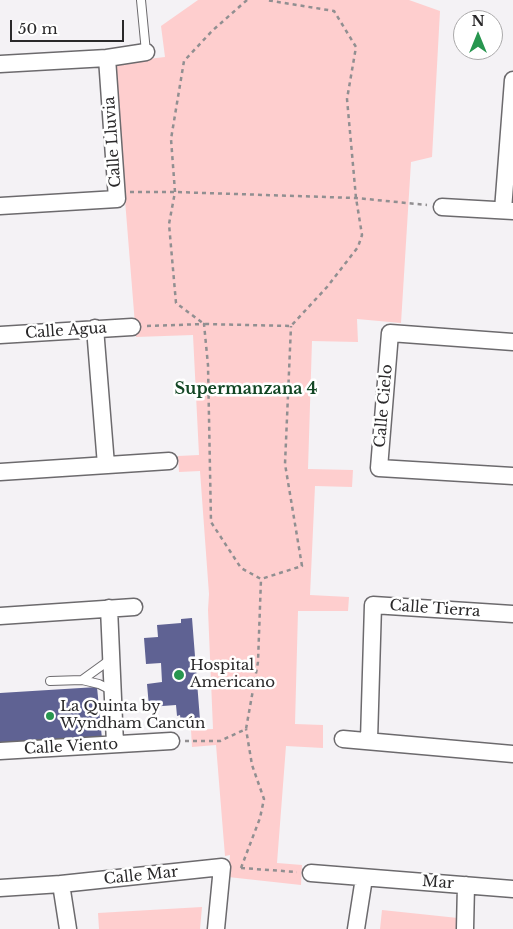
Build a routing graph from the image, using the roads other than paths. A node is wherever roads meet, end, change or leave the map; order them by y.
1 (141, 0) edge
2 (146, 52) joint
3 (107, 58) junction
4 (0, 64) edge
5 (513, 80) edge
6 (0, 206) edge
7 (442, 207) road end
8 (508, 211) edge
9 (132, 327) road end
10 (95, 328) junction
11 (0, 335) edge
12 (513, 342) edge
13 (169, 461) dead end
14 (106, 465) junction
15 (0, 472) edge
16 (513, 476) edge
17 (134, 607) dead end
18 (109, 608) junction
19 (513, 614) edge
20 (0, 616) edge
21 (111, 659) junction
22 (82, 680) junction
23 (50, 681) dead end
24 (113, 691) junction
25 (343, 739) dead end
26 (369, 740) junction
27 (171, 741) road end
28 (115, 744) junction
29 (0, 751) edge
30 (513, 754) edge
31 (311, 873) road end
32 (364, 878) junction
33 (61, 884) junction
34 (466, 885) junction
35 (0, 888) edge
36 (513, 889) edge
37 (68, 929) edge
38 (216, 929) edge
39 (356, 929) edge
40 (465, 929) edge

1 - 2 lane
2 - 3 street
3 - 4 street
3 - 6 street, Calle Lluvia
5 - 8 street
7 - 8 street
9 - 10 street, Calle Agua
10 - 11 street, Calle Agua
10 - 14 street
12 - 16 street, Calle Cielo
13 - 14 street
14 - 15 street
17 - 18 street
18 - 20 street
18 - 21 street
19 - 26 street, Calle Tierra
21 - 22 lane
21 - 24 street
22 - 23 lane
22 - 24 lane
24 - 28 street
25 - 26 street
26 - 30 street
27 - 28 street, Calle Viento
28 - 29 street, Calle Viento
31 - 32 street
32 - 34 street, Mar
32 - 39 street
33 - 35 street, Calle Mar
33 - 37 street
33 - 38 street, Calle Mar
34 - 36 street, Mar
34 - 40 street

